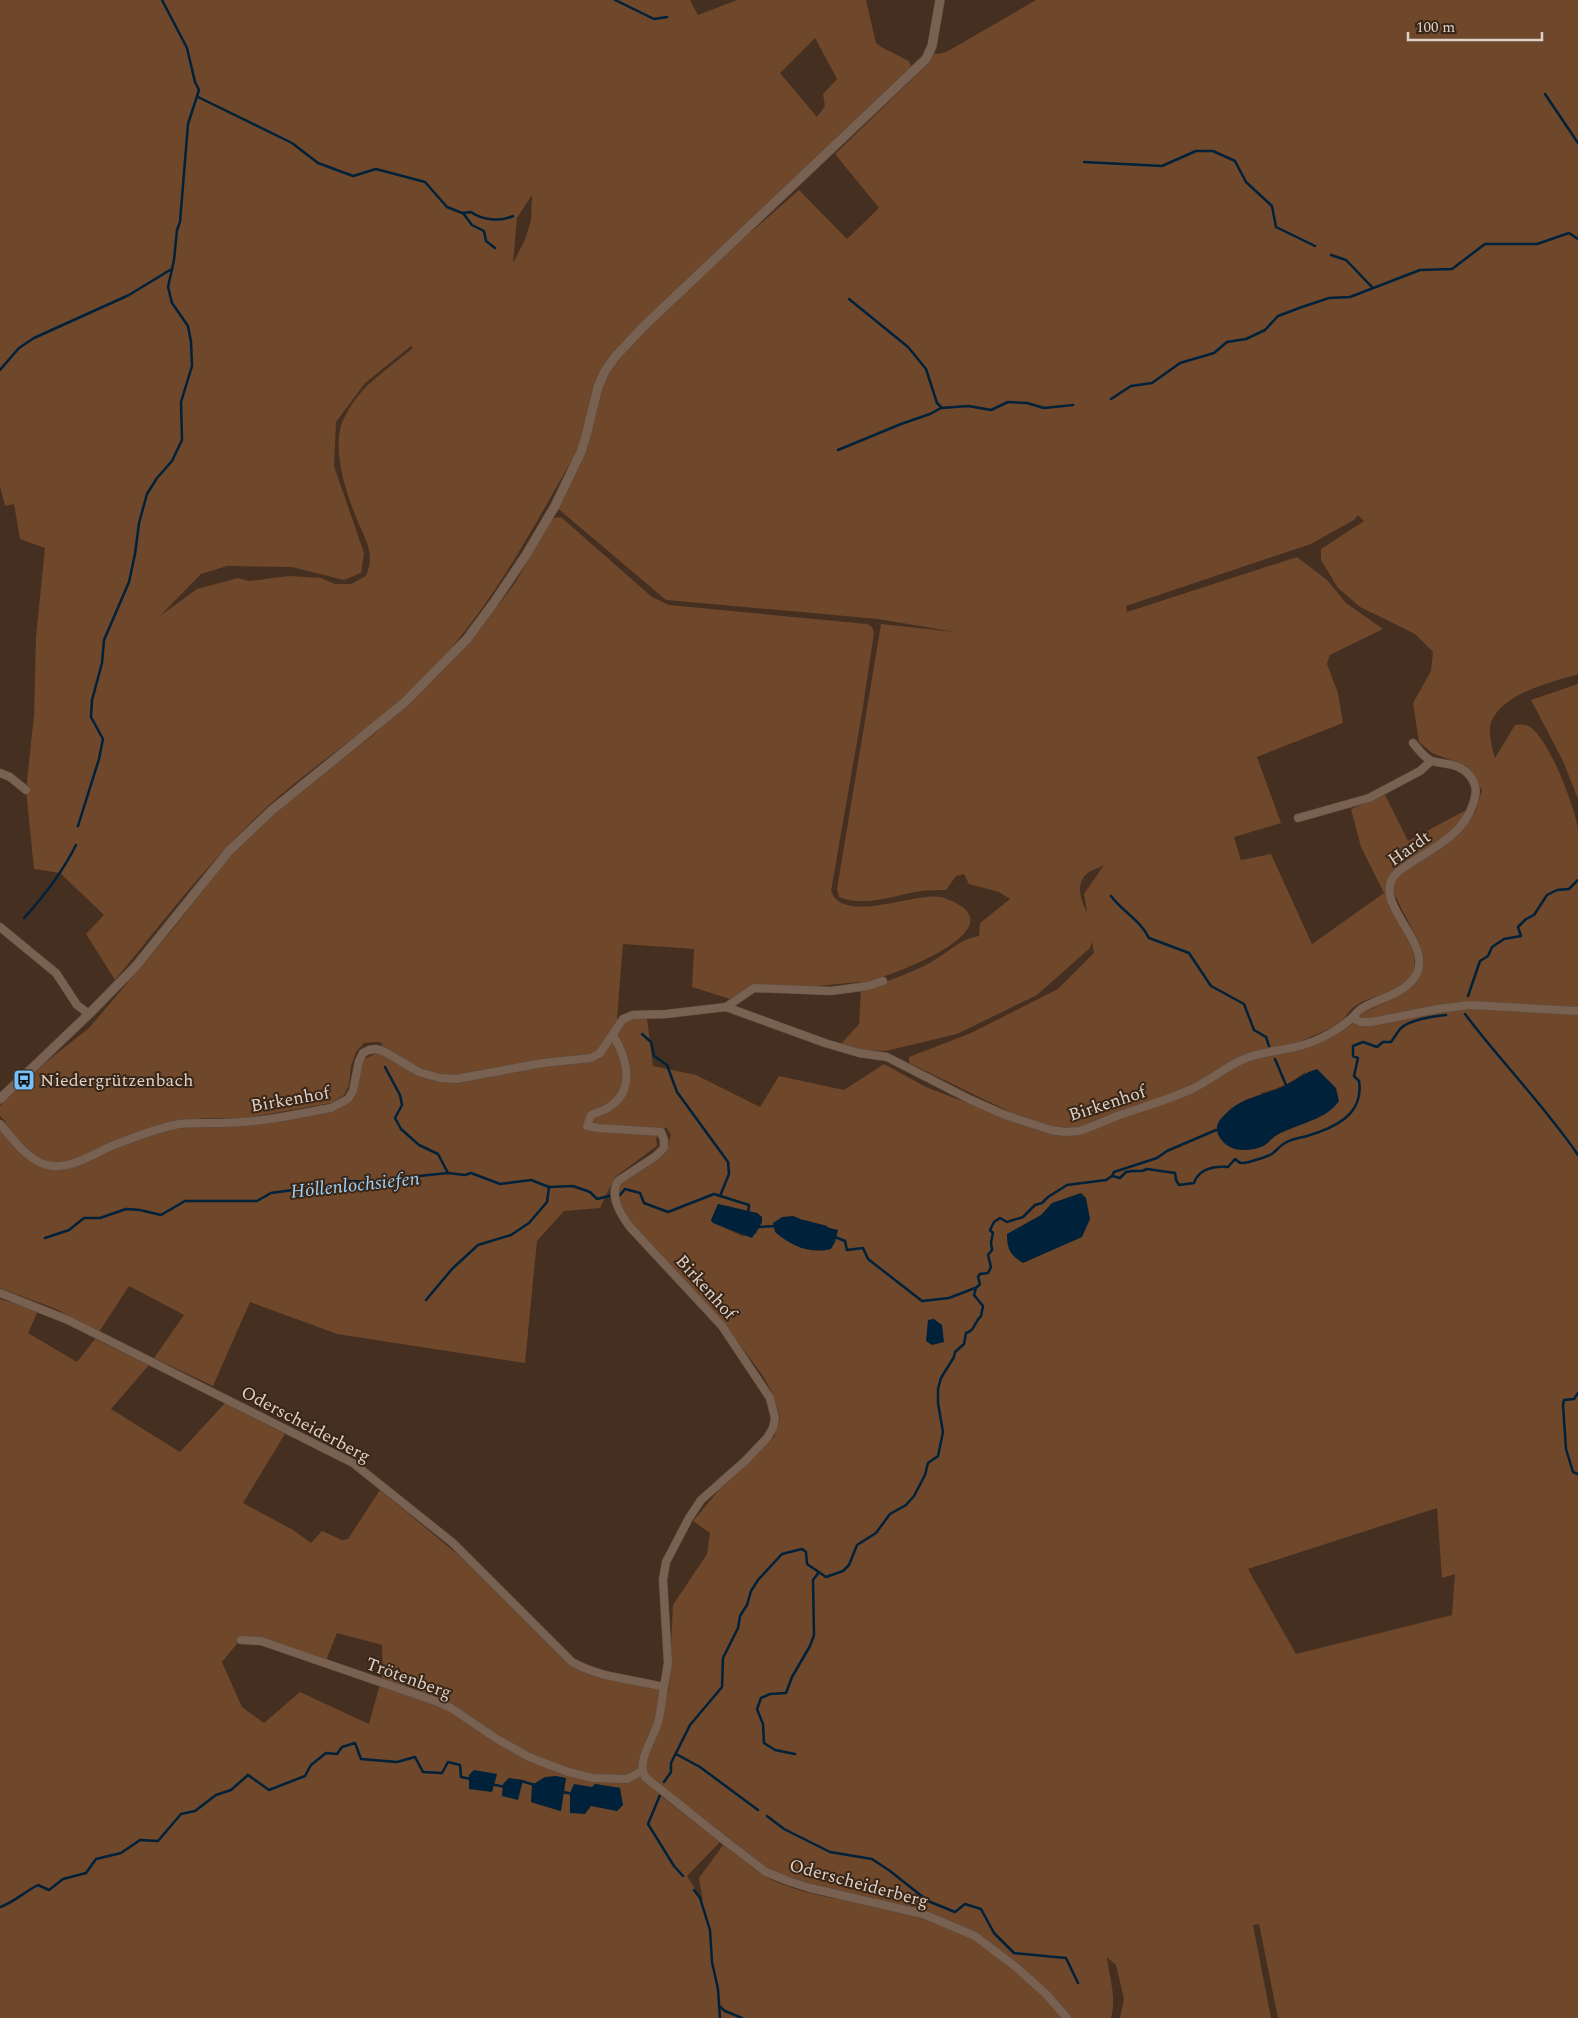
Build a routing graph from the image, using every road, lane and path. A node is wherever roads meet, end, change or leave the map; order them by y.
1 (940, 0) edge
2 (1413, 743) dead end
3 (1431, 760) junction
4 (0, 773) edge
5 (26, 790) dead end
6 (1298, 818) dead end
7 (0, 928) edge
8 (884, 981) dead end
9 (726, 1007) junction
10 (1578, 1011) edge
11 (89, 1014) junction
12 (1352, 1018) junction
13 (613, 1035) junction
14 (0, 1099) edge
15 (0, 1124) edge
16 (0, 1293) edge
17 (242, 1640) dead end
18 (664, 1687) junction
19 (642, 1771) junction
20 (1067, 2018) edge

1 - 11 street
2 - 3 street
3 - 6 street
3 - 12 street, Hardt
4 - 5 street
7 - 11 street
8 - 9 street, Birkenhof
9 - 12 street, Birkenhof
9 - 13 street, Birkenhof
10 - 12 street
11 - 14 street
13 - 15 street, Birkenhof
13 - 18 street, Birkenhof
16 - 18 street, Oderscheiderberg
17 - 19 street, Trötenberg
18 - 19 street
19 - 20 street, Oderscheiderberg

